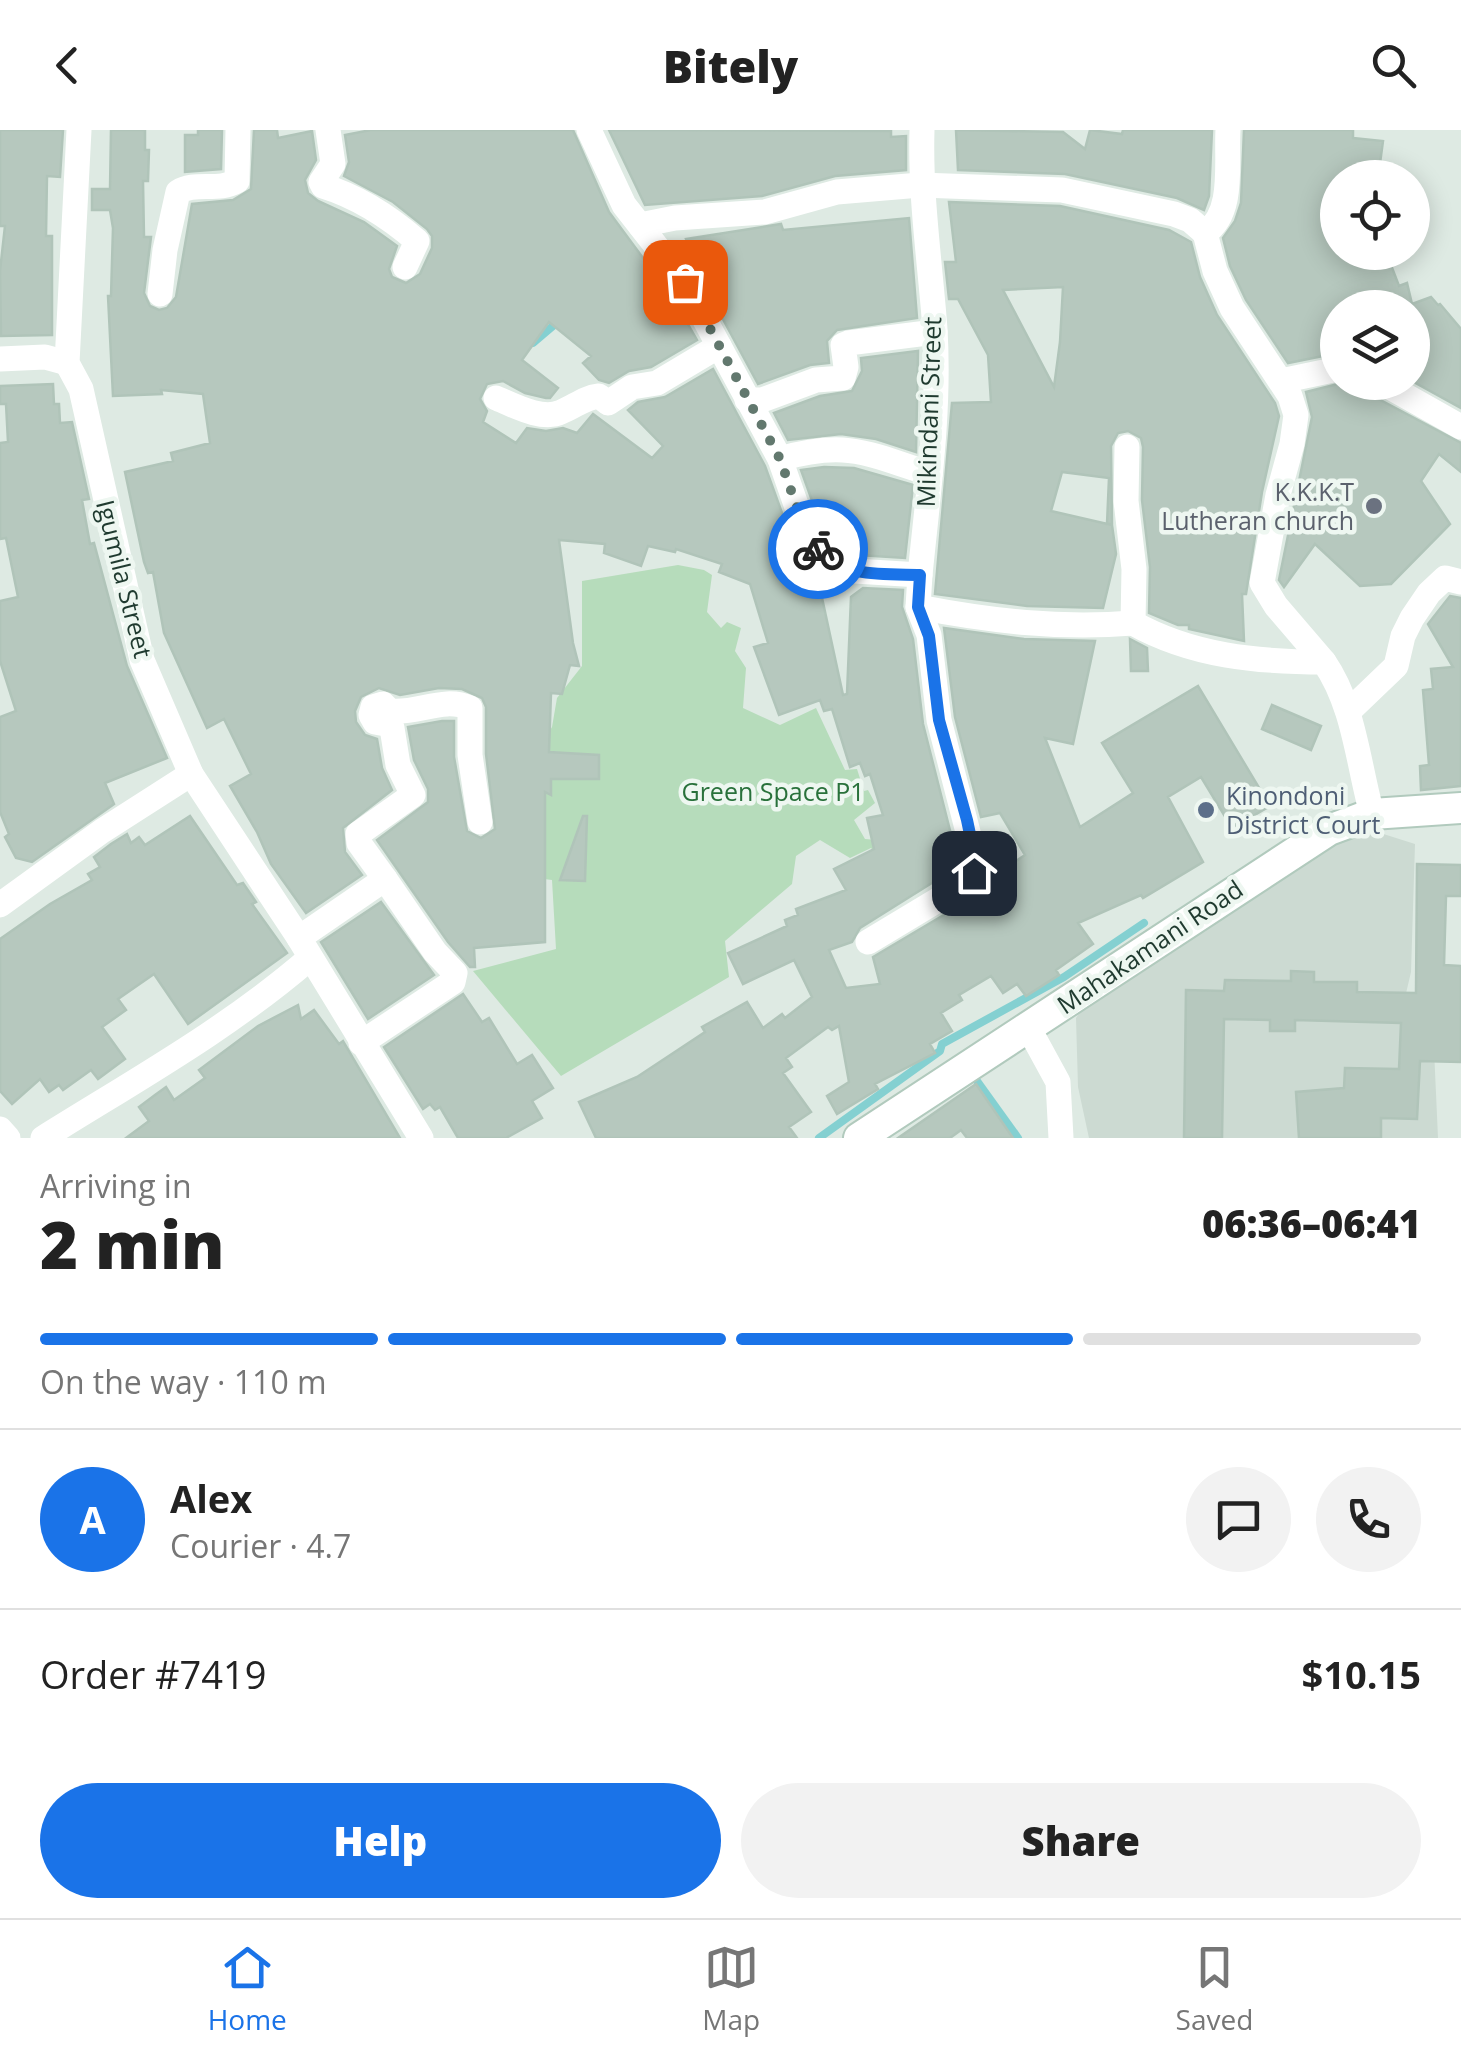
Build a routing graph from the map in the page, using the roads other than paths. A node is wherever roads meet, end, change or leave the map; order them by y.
1 (79, 130) edge
2 (238, 130) edge
3 (328, 130) edge
4 (589, 130) edge
5 (922, 130) edge
6 (1228, 130) edge
7 (920, 185) junction
8 (635, 220) junction
9 (1206, 233) junction
10 (405, 267) dead end
11 (160, 294) dead end
12 (935, 332) junction
13 (719, 346) junction
14 (0, 359) edge
15 (66, 363) junction
16 (1320, 373) edge
17 (1281, 381) junction
18 (496, 398) dead end
19 (748, 400) junction
20 (1413, 400) edge
21 (1461, 427) edge
22 (1127, 447) dead end
23 (780, 459) junction
24 (930, 474) junction
25 (920, 575) junction
26 (1461, 582) edge
27 (918, 607) junction
28 (1133, 623) junction
29 (1324, 662) junction
30 (1348, 712) junction
31 (191, 774) junction
32 (1461, 808) edge
33 (1372, 814) junction
34 (480, 822) dead end
35 (386, 879) junction
36 (0, 905) edge
37 (868, 942) dead end
38 (305, 948) junction
39 (1028, 1027) junction
40 (361, 1043) junction
41 (0, 1129) edge
42 (8, 1138) edge
43 (43, 1138) edge
44 (421, 1138) edge
45 (859, 1138) edge
46 (1061, 1138) edge

1 - 15 street, Igumila Street
2 - 11 street
3 - 10 street
4 - 8 street
5 - 7 street, Mikindani Street
6 - 9 street
7 - 8 street
7 - 9 street
7 - 12 street, Mikindani Street
8 - 13 street
9 - 17 street
12 - 19 street
12 - 24 street, Mikindani Street
13 - 18 street
13 - 19 street
14 - 15 street
15 - 31 street, Igumila Street
16 - 17 street
17 - 29 street
19 - 23 street
20 - 21 street
22 - 28 street
23 - 24 street
23 - 25 street
24 - 25 street, Mikindani Street
25 - 27 street, Mikindani Street
26 - 30 street
27 - 28 street
27 - 37 street, Mikindani Street
28 - 29 street
29 - 30 street
30 - 33 street
31 - 36 street
31 - 38 street, Igumila Street
32 - 33 street, Mahakamani Road
33 - 39 street, Mahakamani Road
34 - 35 street
35 - 38 street
35 - 40 street
38 - 40 street, Igumila Street
38 - 43 street
39 - 45 street, Mahakamani Road
39 - 46 street
40 - 44 street, Igumila Street
41 - 42 street

